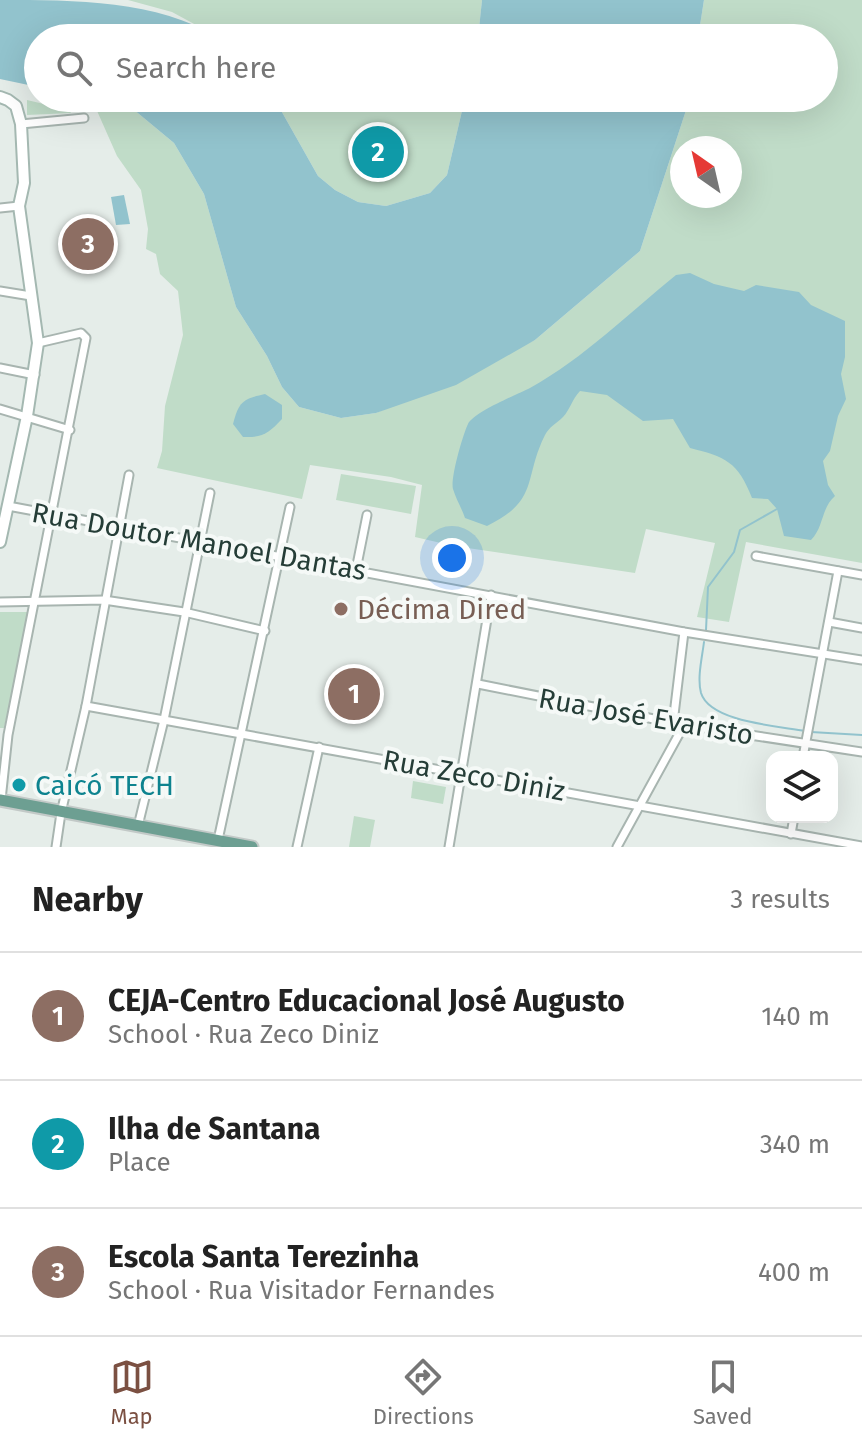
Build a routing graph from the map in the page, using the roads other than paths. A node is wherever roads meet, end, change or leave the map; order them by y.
1 (0, 97) edge
2 (84, 118) dead end
3 (21, 124) junction
4 (19, 206) junction
5 (0, 208) edge
6 (0, 291) edge
7 (31, 296) junction
8 (38, 343) junction
9 (0, 368) edge
10 (35, 375) junction
11 (0, 409) edge
12 (27, 416) junction
13 (70, 430) junction
14 (129, 475) dead end
15 (210, 493) dead end
16 (8, 506) junction
17 (290, 507) dead end
18 (52, 515) junction
19 (367, 515) dead end
20 (118, 526) junction
21 (0, 538) edge
22 (200, 541) junction
23 (280, 556) junction
24 (756, 556) dead end
25 (356, 570) junction
26 (838, 571) junction
27 (862, 575) edge
28 (491, 595) junction
29 (35, 600) junction
30 (104, 600) junction
31 (0, 602) edge
32 (184, 612) junction
33 (829, 622) junction
34 (862, 628) edge
35 (265, 631) junction
36 (684, 632) junction
37 (824, 652) junction
38 (862, 660) edge
39 (478, 684) junction
40 (86, 706) junction
41 (164, 720) junction
42 (673, 723) junction
43 (684, 725) junction
44 (242, 733) junction
45 (4, 734) edge
46 (806, 740) junction
47 (319, 747) junction
48 (804, 751) edge
49 (862, 752) edge
50 (461, 773) junction
51 (0, 802) edge
52 (639, 805) junction
53 (61, 813) junction
54 (793, 823) edge
55 (138, 826) junction
56 (791, 834) junction
57 (218, 840) junction
58 (197, 842) edge
59 (862, 846) edge
60 (56, 847) edge
61 (252, 847) edge
62 (297, 847) edge
63 (449, 847) edge
64 (617, 847) edge

1 - 3 main road
2 - 3 street
3 - 4 main road
4 - 5 street
4 - 7 main road
6 - 7 street
7 - 8 main road
8 - 10 main road
8 - 13 street
9 - 10 street
10 - 12 main road
11 - 12 street
12 - 13 street
12 - 16 main road
13 - 18 street
14 - 20 street
15 - 22 street
16 - 18 street, Rua Doutor Manoel Dantas
16 - 21 main road
17 - 23 street
18 - 20 street, Rua Doutor Manoel Dantas
18 - 29 street
19 - 25 street
20 - 22 street, Rua Doutor Manoel Dantas
20 - 30 street
22 - 23 street, Rua Doutor Manoel Dantas
22 - 32 street
23 - 25 street, Rua Doutor Manoel Dantas
23 - 35 street
24 - 26 street
25 - 28 street, Rua Doutor Manoel Dantas
26 - 27 street
26 - 33 street
28 - 36 street, Rua Doutor Manoel Dantas
28 - 39 street
29 - 30 street
29 - 31 street
29 - 45 street
30 - 32 street
30 - 40 street
32 - 35 street
32 - 41 street
33 - 34 street
33 - 37 street
35 - 44 street
36 - 37 street, Rua Doutor Manoel Dantas
36 - 42 street
37 - 38 street, Rua Doutor Manoel Dantas
37 - 46 street
39 - 42 street, Rua José Evaristo
39 - 50 street
40 - 41 street, Rua Zeco Diniz
40 - 53 street
41 - 44 street, Rua Zeco Diniz
41 - 55 street
42 - 43 street, Rua José Evaristo
43 - 46 street, Rua José Evaristo
43 - 52 street
44 - 47 street, Rua Zeco Diniz
44 - 57 street
45 - 51 street
46 - 48 street
46 - 49 street, Rua José Evaristo
47 - 50 street, Rua Zeco Diniz
47 - 62 street
50 - 52 street, Rua Zeco Diniz
50 - 63 street
51 - 53 main road
52 - 56 street, Rua Zeco Diniz
52 - 64 street
53 - 55 main road
53 - 60 street
54 - 56 street
55 - 58 main road
56 - 59 street, Rua Zeco Diniz
57 - 58 main road
57 - 61 main road

